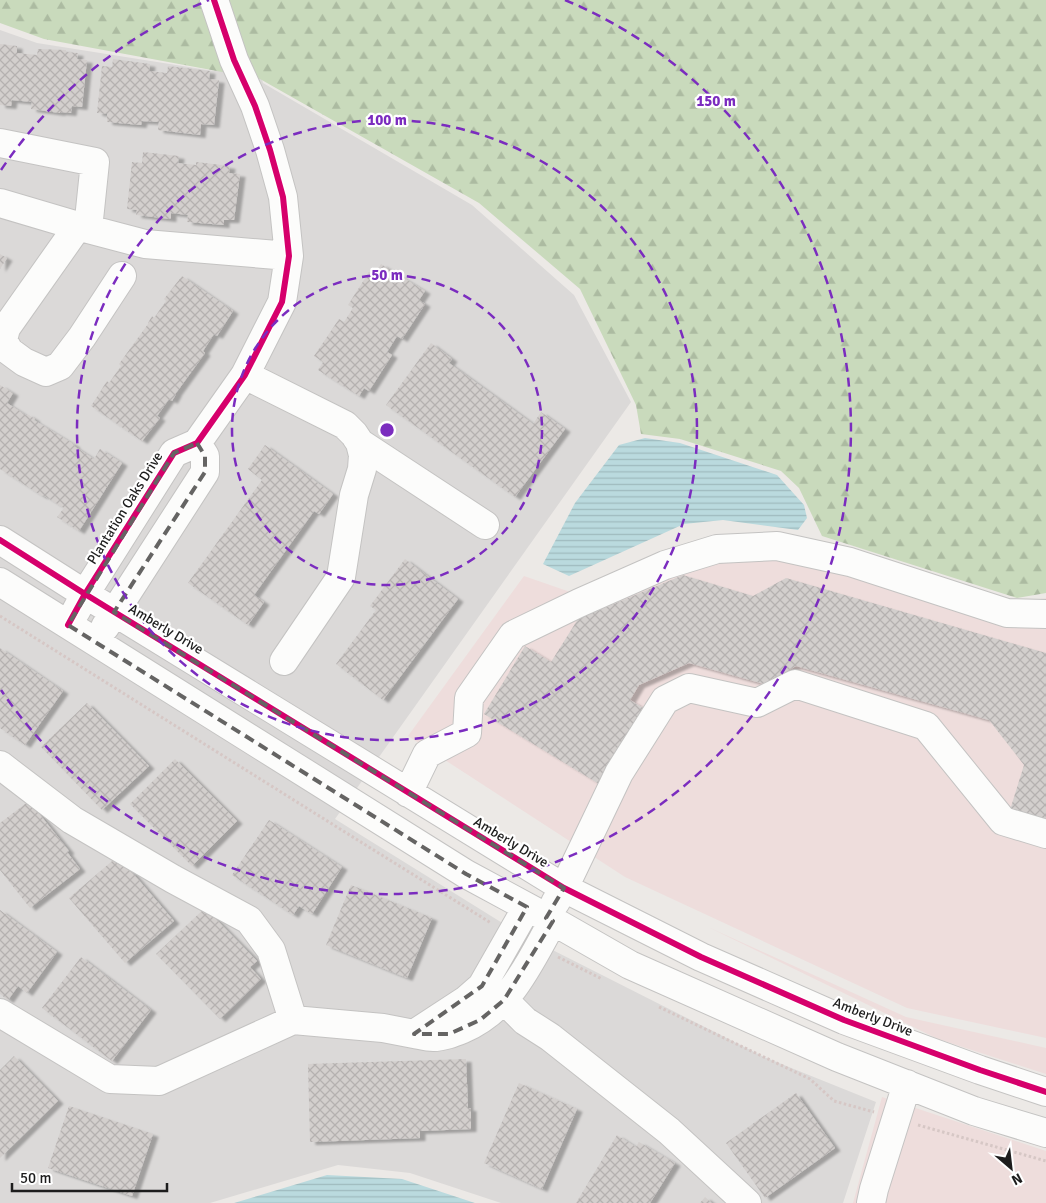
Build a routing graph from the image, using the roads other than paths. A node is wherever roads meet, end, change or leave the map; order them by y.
1 (214, 0) edge
2 (0, 144) edge
3 (0, 203) edge
4 (83, 228) junction
5 (289, 256) junction
6 (122, 276) dead end
7 (245, 375) junction
8 (197, 443) junction
9 (360, 443) junction
10 (485, 525) dead end
11 (0, 540) edge
12 (0, 582) edge
13 (85, 594) junction
14 (114, 612) junction
15 (1046, 614) edge
16 (68, 625) junction
17 (96, 642) junction
18 (284, 662) dead end
19 (0, 765) edge
20 (408, 793) junction
21 (1046, 834) edge
22 (564, 888) junction
23 (542, 915) junction
24 (493, 993) junction
25 (0, 1013) edge
26 (293, 1020) junction
27 (907, 1084) junction
28 (1046, 1092) edge
29 (1046, 1133) edge
30 (747, 1203) edge
31 (871, 1203) edge

1 - 5 street
2 - 4 street
3 - 4 street
4 - 5 street
4 - 6 street
5 - 7 street
7 - 8 street
7 - 9 street
8 - 13 street, Plantation Oaks Drive
8 - 14 street
9 - 10 street
9 - 18 street
11 - 13 street, Amberly Drive
12 - 16 street
13 - 14 street, Amberly Drive
13 - 16 street, Plantation Oaks Drive
14 - 17 street
14 - 20 street, Amberly Drive
15 - 20 street
16 - 17 street
17 - 23 street
19 - 26 street
20 - 22 street, Amberly Drive
21 - 22 street
22 - 23 street
22 - 28 street, Amberly Drive
23 - 24 street
23 - 27 street
24 - 26 street
24 - 30 street
25 - 26 street
27 - 29 street
27 - 31 street

